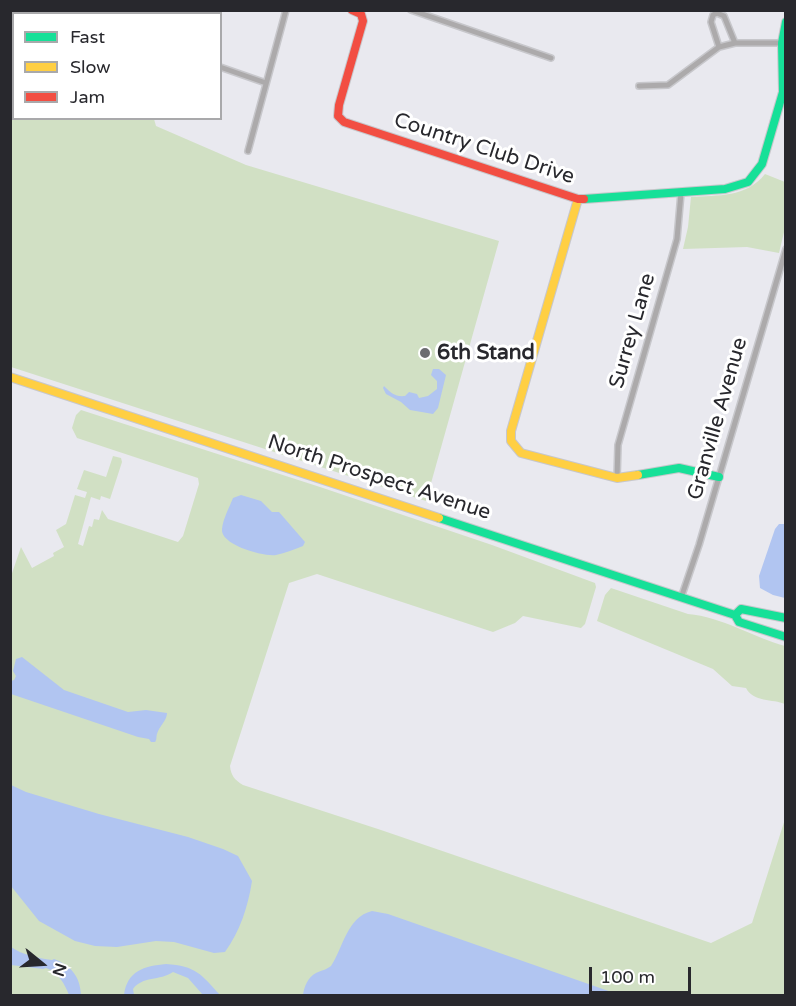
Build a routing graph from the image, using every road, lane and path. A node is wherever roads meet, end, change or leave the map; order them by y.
1 (286, 10) edge
2 (352, 10) edge
3 (411, 10) edge
4 (363, 12) edge
5 (786, 22) edge
6 (735, 43) junction
7 (782, 43) junction
8 (719, 47) junction
9 (551, 58) dead end
10 (222, 68) edge
11 (267, 83) junction
12 (639, 86) dead end
13 (248, 151) dead end
14 (681, 193) junction
15 (578, 199) junction
16 (786, 249) edge
17 (10, 377) edge
18 (719, 477) junction
19 (617, 478) junction
20 (681, 598) junction
21 (735, 615) junction
22 (786, 618) edge
23 (786, 637) edge

1 - 11 street
2 - 4 street, Country Club Drive
3 - 9 street
4 - 15 street, Country Club Drive
5 - 7 street, Country Club Drive
6 - 7 street
6 - 8 street
6 - 8 street
7 - 14 street, Country Club Drive
8 - 12 street
10 - 11 street
11 - 13 street
14 - 15 street, Country Club Drive
14 - 19 street, Surrey Lane
15 - 19 street
16 - 18 street, Granville Avenue
17 - 20 street, North Prospect Avenue
18 - 19 street
18 - 20 street, Granville Avenue
20 - 21 street, North Prospect Avenue
21 - 22 street, North Prospect Avenue
21 - 23 street, North Prospect Avenue

